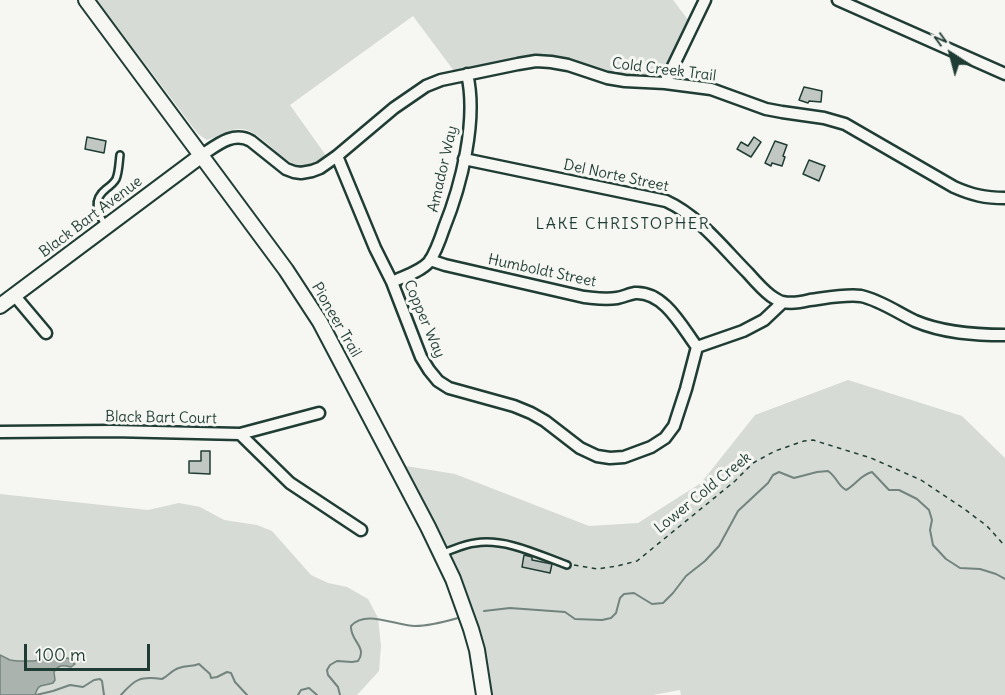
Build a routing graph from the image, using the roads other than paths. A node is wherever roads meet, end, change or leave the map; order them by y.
1 (86, 0) edge
2 (705, 0) edge
3 (838, 0) edge
4 (1005, 74) edge
5 (466, 75) junction
6 (665, 83) junction
7 (120, 155) dead end
8 (202, 155) junction
9 (337, 156) junction
10 (464, 159) junction
11 (1005, 198) edge
12 (106, 226) junction
13 (430, 260) junction
14 (392, 282) junction
15 (14, 296) junction
16 (783, 302) junction
17 (0, 306) edge
18 (46, 333) dead end
19 (1005, 335) edge
20 (697, 347) junction
21 (319, 413) dead end
22 (0, 432) edge
23 (240, 434) junction
24 (361, 530) dead end
25 (442, 554) junction
26 (567, 564) road end
27 (484, 695) edge

1 - 8 main road, Pioneer Trail
2 - 6 street
3 - 4 street
5 - 6 street, Cold Creek Trail
5 - 9 street, Cold Creek Trail
5 - 10 street, Amador Way
6 - 11 street, Cold Creek Trail
7 - 12 lane
8 - 9 street, Cold Creek Trail
8 - 12 main road, Black Bart Avenue
8 - 25 main road, Pioneer Trail
9 - 14 street, Copper Way
10 - 13 street, Amador Way
10 - 16 street, Del Norte Street
12 - 15 main road, Black Bart Avenue
13 - 14 street
13 - 20 street, Humboldt Street
14 - 20 street, Copper Way
15 - 17 main road, Black Bart Avenue
15 - 18 street
16 - 19 street
16 - 20 street
21 - 23 street, Black Bart Court
22 - 23 street, Black Bart Court
23 - 24 street
25 - 26 lane
25 - 27 main road, Pioneer Trail

